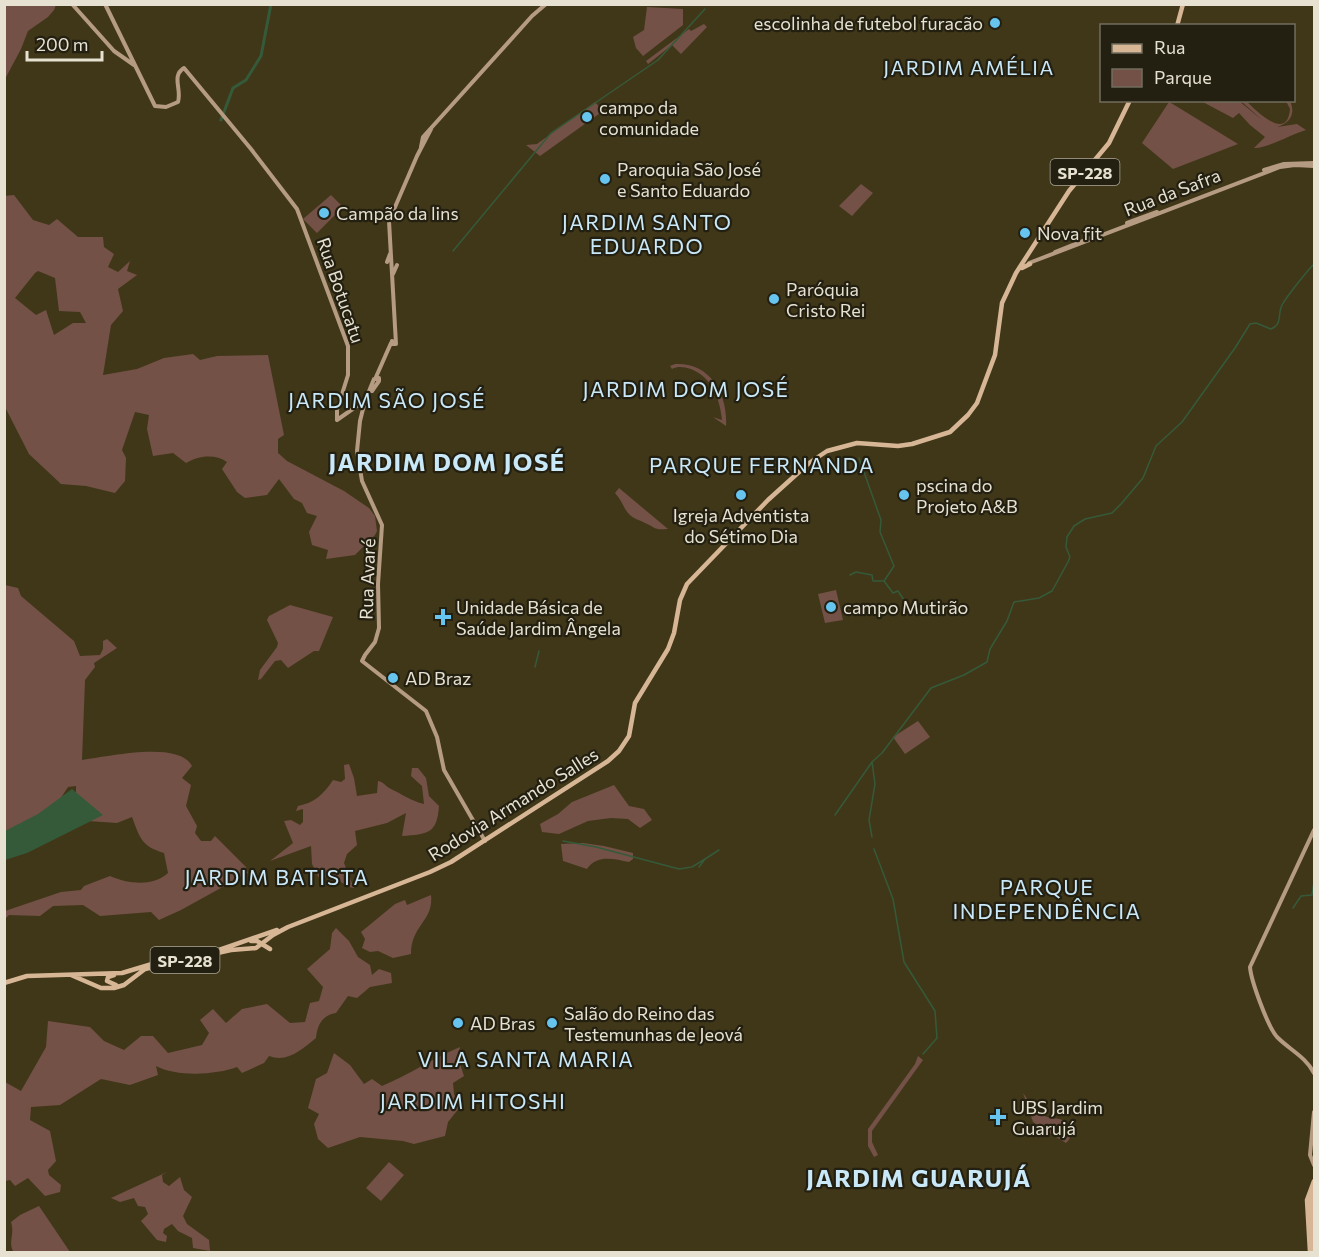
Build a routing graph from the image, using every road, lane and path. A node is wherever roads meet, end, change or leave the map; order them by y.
1 (72, 4) edge
2 (105, 4) edge
3 (546, 4) edge
4 (1183, 4) edge
5 (1178, 24) edge
6 (135, 65) junction
7 (1129, 102) edge
8 (1314, 164) edge
9 (390, 254) junction
10 (1027, 259) junction
11 (387, 262) dead end
12 (397, 265) dead end
13 (393, 275) junction
14 (1013, 279) junction
15 (365, 401) junction
16 (1314, 830) edge
17 (485, 841) junction
18 (271, 933) junction
19 (249, 941) junction
20 (261, 944) junction
21 (251, 949) junction
22 (122, 973) junction
23 (71, 975) junction
24 (4, 983) edge
25 (124, 984) junction
26 (1314, 1073) edge
27 (1314, 1112) edge
28 (1314, 1165) edge
29 (1314, 1181) edge
30 (1314, 1190) edge
31 (1312, 1252) edge

1 - 6 main road
2 - 6 main road
3 - 9 main road
4 - 5 main road
6 - 15 main road, Rua Botucatu
7 - 10 main road, SP-228
8 - 10 main road, Rua da Safra
8 - 10 main road, Rua da Safra
9 - 11 main road
9 - 13 main road
10 - 14 main road, SP-228
10 - 14 main road, SP-228
12 - 13 main road
13 - 15 main road, Rua Avaré
14 - 17 main road, Rodovia Armando Salles / SP-228
15 - 17 main road, Rua Avaré
16 - 26 main road
17 - 18 main road, Rodovia Armando Salles / SP-228
18 - 19 main road, Rodovia Armando Salles / SP-228
18 - 20 main road
18 - 20 main road
19 - 20 main road
19 - 21 main road
19 - 22 main road, Rodovia Armando Salles / SP-228
20 - 21 main road, Rodovia Armando Salles / SP-228
21 - 25 main road, Rodovia Armando Salles / SP-228
22 - 23 main road, Rodovia Armando Salles / SP-228
22 - 25 main road
23 - 24 main road, Rodovia Armando Salles / SP-228
23 - 25 main road, Rodovia Armando Salles / SP-228
27 - 28 main road
29 - 31 main road
30 - 31 main road

